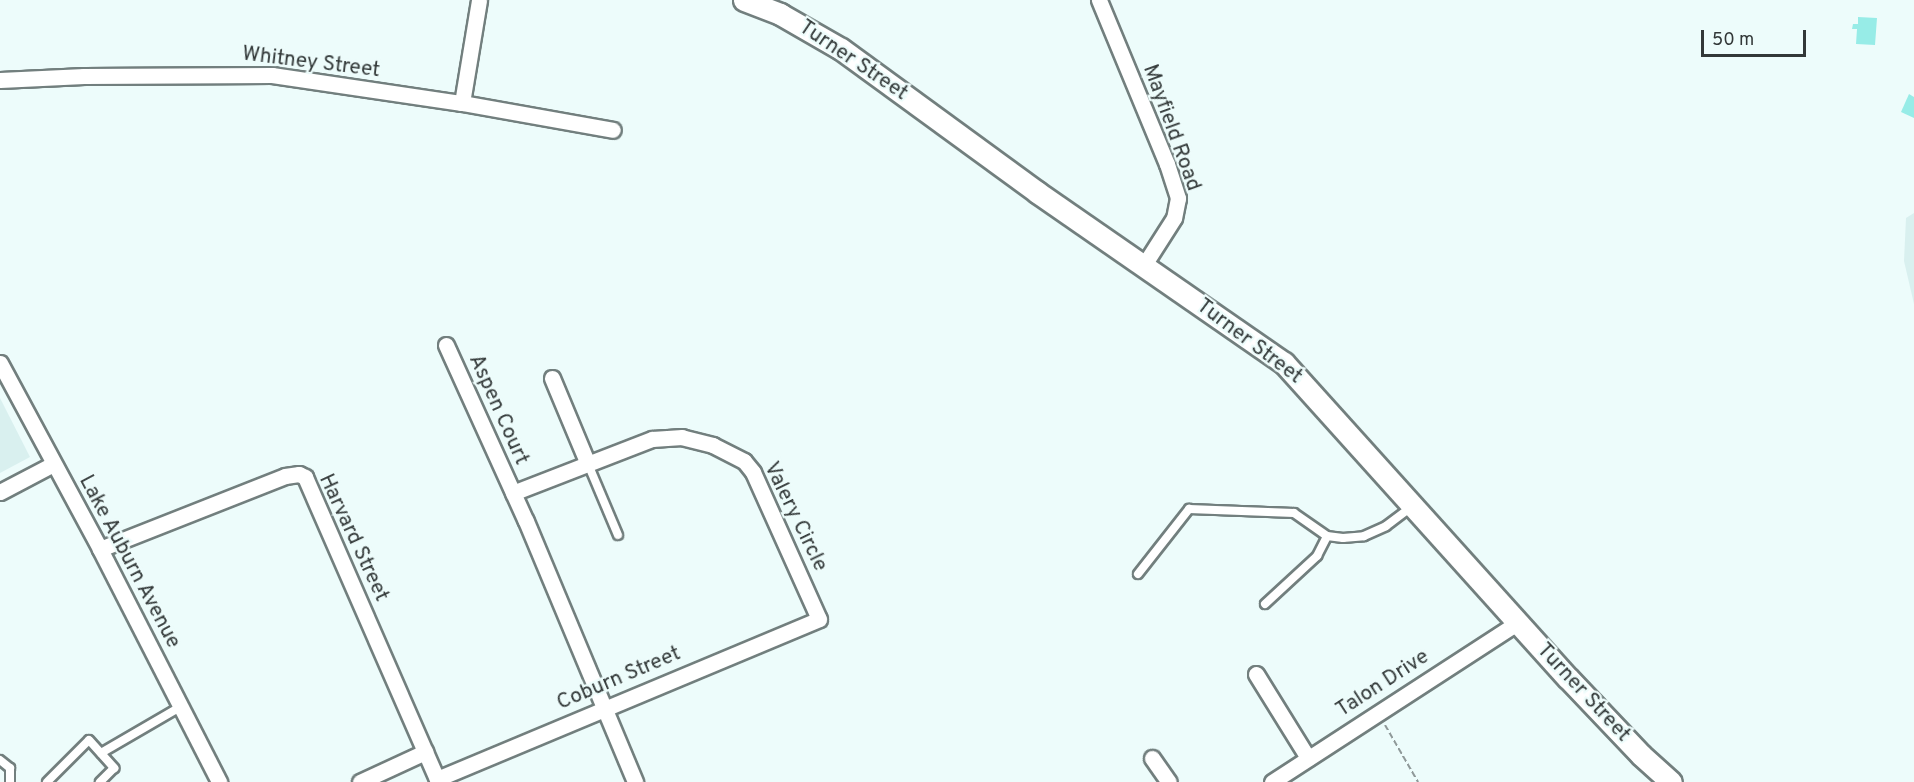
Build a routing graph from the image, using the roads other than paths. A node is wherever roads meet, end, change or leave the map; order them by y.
1 (479, 0) edge
2 (744, 0) edge
3 (1099, 0) edge
4 (0, 80) edge
5 (462, 103) junction
6 (613, 130) dead end
7 (1144, 266) junction
8 (446, 345) dead end
9 (0, 363) edge
10 (552, 378) dead end
11 (53, 464) junction
12 (588, 464) junction
13 (0, 492) edge
14 (513, 493) junction
15 (1411, 507) junction
16 (618, 535) dead end
17 (1327, 536) junction
18 (100, 549) junction
19 (1138, 574) dead end
20 (1265, 604) dead end
21 (819, 620) joint
22 (1518, 622) junction
23 (1256, 674) dead end
24 (180, 707) junction
25 (603, 709) junction
26 (425, 752) junction
27 (101, 753) junction
28 (1152, 758) dead end
29 (1308, 758) junction
30 (0, 760) edge
31 (438, 780) edge
32 (10, 782) edge
33 (47, 782) edge
34 (100, 782) edge
35 (219, 782) edge
36 (360, 782) edge
37 (635, 782) edge
38 (1169, 782) edge
39 (1272, 782) edge
40 (1671, 782) edge

1 - 5 street
2 - 7 main road, Turner Street
3 - 7 street, Mayfield Road
4 - 5 street, Whitney Street
5 - 6 street, Whitney Street
7 - 15 main road, Turner Street
8 - 14 street, Aspen Court
9 - 11 street, Lake Auburn Avenue
10 - 12 street
11 - 13 street
11 - 18 street, Lake Auburn Avenue
12 - 14 street, Valery Circle
12 - 16 lane
12 - 21 street, Valery Circle
14 - 25 street, Aspen Court
15 - 17 lane
15 - 22 main road, Turner Street
17 - 19 lane
17 - 20 lane
18 - 24 street, Lake Auburn Avenue
18 - 26 street, Harvard Street
21 - 25 street, Coburn Street
22 - 29 street, Talon Drive
22 - 40 main road, Turner Street
23 - 29 street
24 - 27 lane
24 - 35 street, Lake Auburn Avenue
25 - 31 street, Coburn Street
25 - 37 street, Aspen Court
26 - 31 street, Harvard Street
26 - 36 street
27 - 33 lane
27 - 34 lane
28 - 38 street
29 - 39 street, Talon Drive
30 - 32 lane

